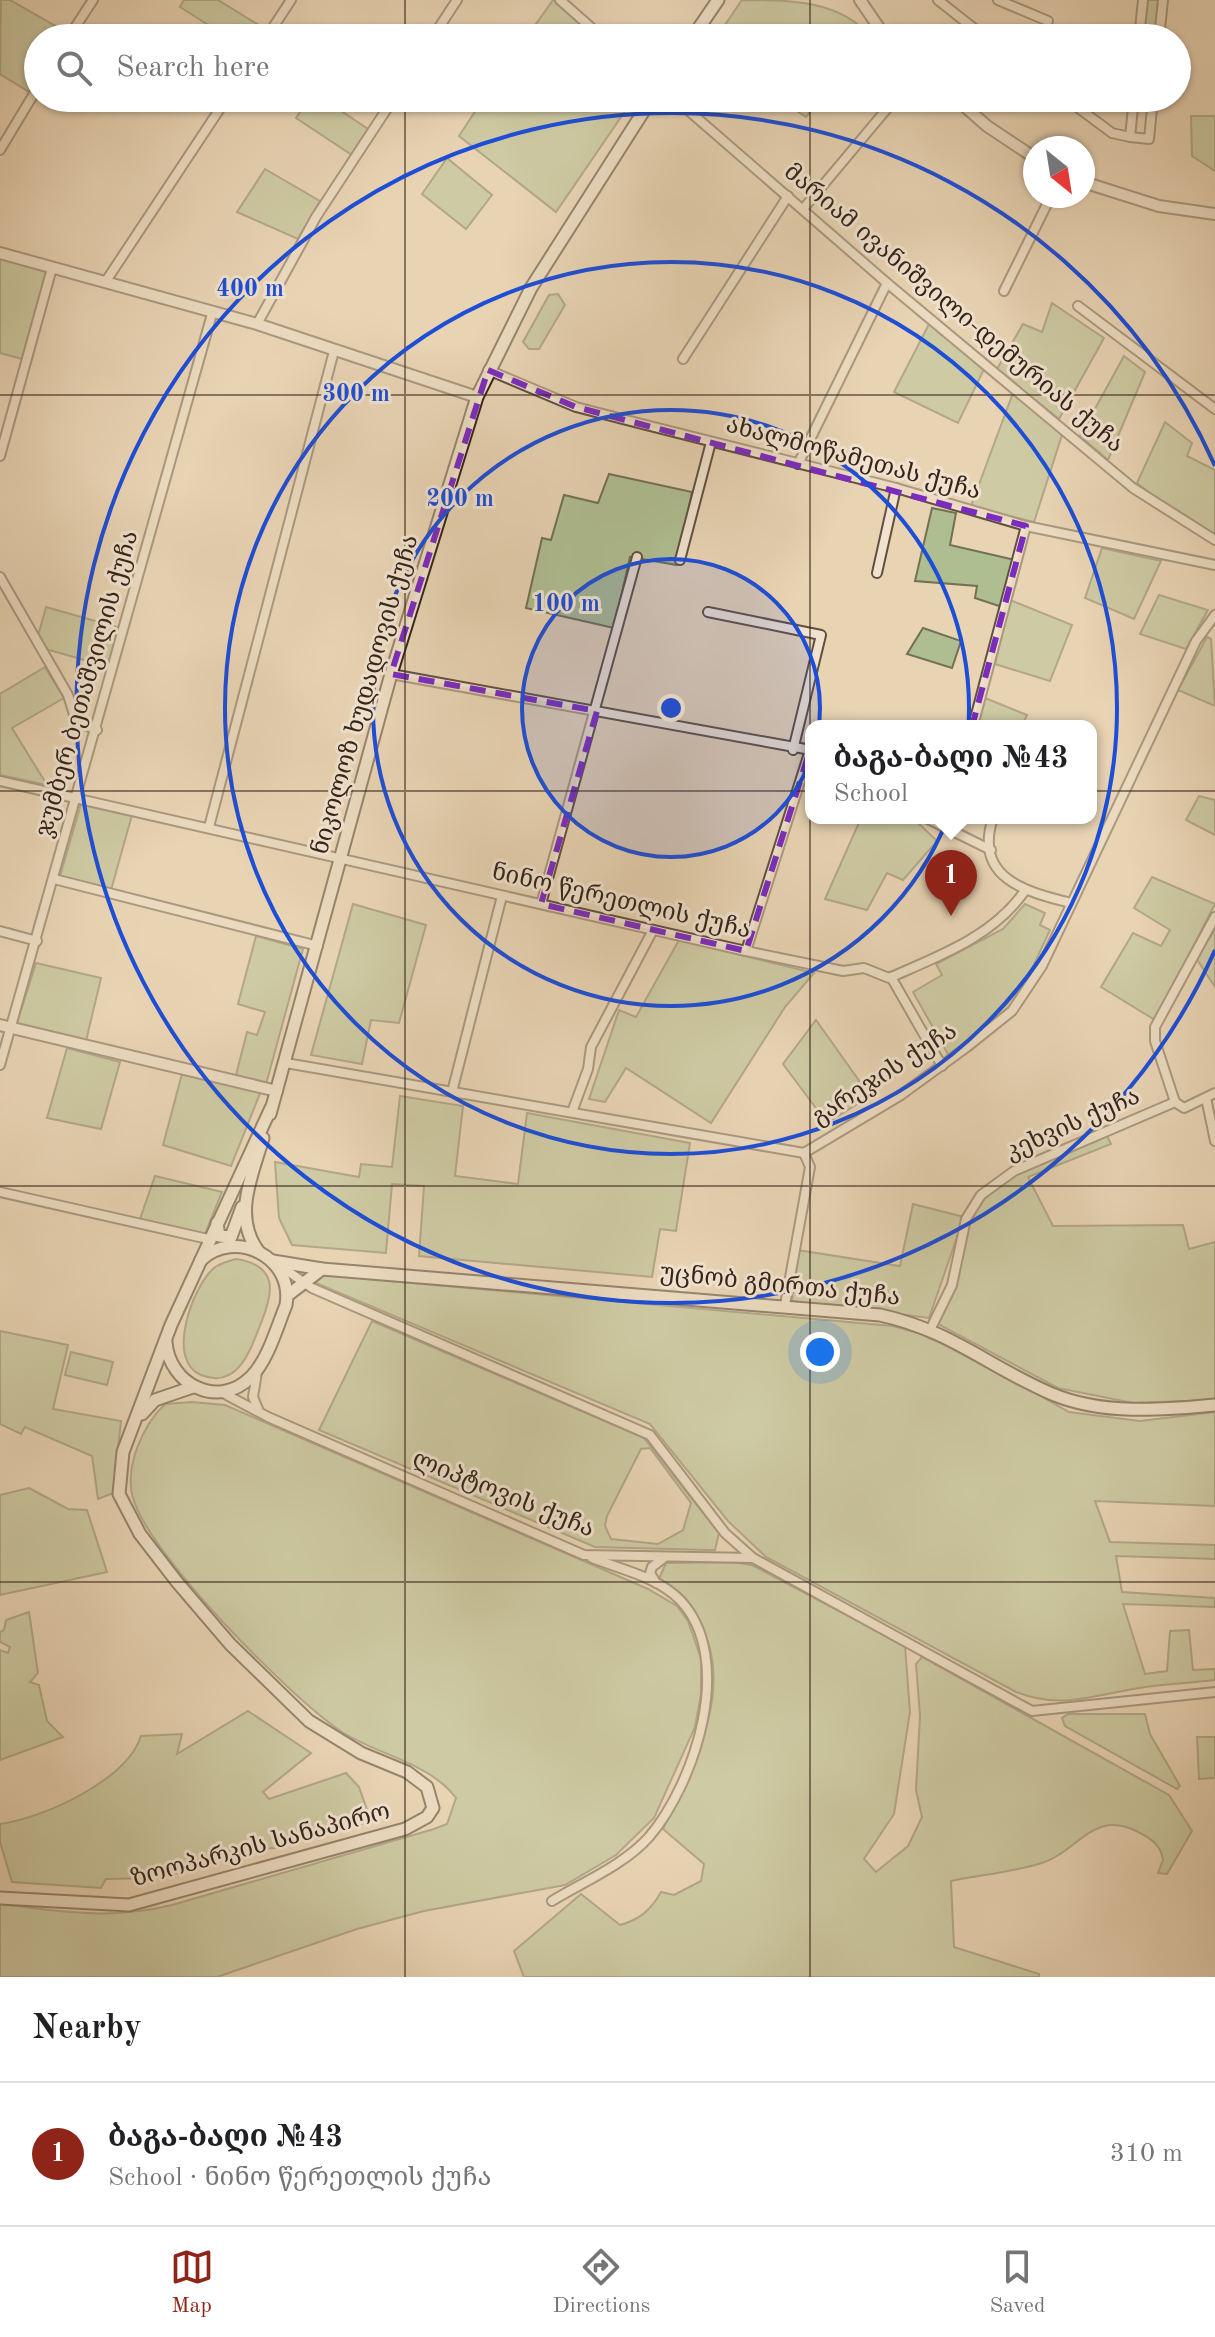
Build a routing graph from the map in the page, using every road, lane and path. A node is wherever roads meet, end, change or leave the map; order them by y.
1 (93, 0) edge
2 (291, 0) edge
3 (457, 0) edge
4 (560, 0) edge
5 (718, 0) edge
6 (860, 0) edge
7 (938, 0) edge
8 (998, 0) edge
9 (1143, 0) edge
10 (1163, 0) edge
11 (1048, 21) dead end
12 (77, 24) edge
13 (275, 24) edge
14 (441, 24) edge
15 (587, 24) edge
16 (702, 24) edge
17 (876, 24) edge
18 (968, 24) edge
19 (1140, 24) edge
20 (1160, 24) edge
21 (24, 110) edge
22 (218, 112) edge
23 (385, 112) edge
24 (643, 112) edge
25 (690, 112) edge
26 (884, 112) edge
27 (971, 112) edge
28 (1084, 112) edge
29 (1133, 112) edge
30 (1152, 112) edge
31 (1130, 137) junction
32 (0, 150) edge
33 (1023, 150) edge
34 (1095, 186) edge
35 (788, 196) junction
36 (1045, 208) edge
37 (803, 209) junction
38 (1215, 214) edge
39 (0, 253) edge
40 (52, 268) junction
41 (106, 281) junction
42 (887, 283) junction
43 (1004, 291) dead end
44 (1078, 306) dead end
45 (212, 314) junction
46 (257, 324) junction
47 (334, 351) junction
48 (683, 359) dead end
49 (488, 370) junction
50 (477, 397) junction
51 (1215, 409) edge
52 (711, 442) junction
53 (0, 456) edge
54 (798, 464) junction
55 (896, 488) junction
56 (1026, 526) junction
57 (1215, 540) edge
58 (637, 557) dead end
59 (680, 560) dead end
60 (1215, 565) edge
61 (877, 573) dead end
62 (0, 577) edge
63 (708, 612) dead end
64 (1215, 615) edge
65 (391, 674) junction
66 (597, 711) junction
67 (975, 720) edge
68 (97, 730) junction
69 (793, 750) junction
70 (805, 750) edge
71 (805, 769) edge
72 (0, 781) edge
73 (76, 798) junction
74 (938, 824) edge
75 (991, 824) edge
76 (209, 827) junction
77 (991, 850) junction
78 (342, 860) junction
79 (54, 879) junction
80 (1024, 892) junction
81 (502, 896) junction
82 (1071, 903) junction
83 (541, 904) junction
84 (1215, 917) edge
85 (653, 930) junction
86 (0, 931) edge
87 (37, 941) junction
88 (318, 946) junction
89 (746, 951) junction
90 (891, 977) junction
91 (5, 1026) edge
92 (286, 1063) junction
93 (0, 1065) edge
94 (942, 1066) junction
95 (277, 1091) junction
96 (452, 1092) junction
97 (1215, 1093) edge
98 (1206, 1098) junction
99 (1175, 1102) junction
100 (271, 1108) junction
101 (572, 1112) junction
102 (1215, 1141) edge
103 (804, 1153) junction
104 (0, 1192) edge
105 (246, 1196) junction
106 (217, 1218) junction
107 (208, 1239) junction
108 (259, 1252) junction
109 (273, 1261) junction
110 (197, 1263) junction
111 (322, 1269) junction
112 (302, 1282) junction
113 (288, 1295) junction
114 (785, 1305) junction
115 (931, 1328) junction
116 (166, 1338) junction
117 (258, 1365) junction
118 (193, 1387) junction
119 (223, 1393) junction
120 (1215, 1405) edge
121 (268, 1417) junction
122 (133, 1428) junction
123 (725, 1533) junction
124 (584, 1555) junction
125 (666, 1556) junction
126 (717, 1557) junction
127 (753, 1558) junction
128 (656, 1583) junction
129 (1215, 1692) edge
130 (0, 1898) edge
131 (552, 1901) dead end

1 - 12 street
2 - 13 street
3 - 14 street
4 - 15 street
5 - 16 main road
6 - 17 street
7 - 18 street
8 - 11 street
9 - 19 street
10 - 20 street
21 - 32 street
22 - 41 street
23 - 46 street
24 - 49 main road, ნიკოლოზ ხუდადოვის ქუჩა
25 - 35 street, მარიამ ივანიშვილი-დემურიას ქუჩა
26 - 37 street
27 - 33 street
28 - 31 street
29 - 31 street
30 - 31 street
34 - 38 street
35 - 37 street, მარიამ ივანიშვილი-დემურიას ქუჩა
35 - 48 street
36 - 43 street
37 - 42 street, მარიამ ივანიშვილი-დემურიას ქუჩა
39 - 40 street
40 - 41 street
40 - 53 street
41 - 45 street
42 - 54 street
42 - 57 street, მარიამ ივანიშვილი-დემურიას ქუჩა
44 - 51 street
45 - 46 street
45 - 68 street, ჯუმბერ ბეთაშვილის ქუჩა
46 - 47 street
47 - 50 street
47 - 76 street
49 - 50 main road, ნიკოლოზ ხუდადოვის ქუჩა
49 - 52 street, ახალმოწამეთას ქუჩა
50 - 65 main road, ნიკოლოზ ხუდადოვის ქუჩა
52 - 54 street, ახალმოწამეთას ქუჩა
52 - 59 street
54 - 55 street, ახალმოწამეთას ქუჩა
55 - 56 street, ახალმოწამეთას ქუჩა
55 - 61 street
56 - 60 street, ახალმოწამეთას ქუჩა
56 - 67 street
58 - 66 street
62 - 68 street
63 - 69 street
64 - 82 street, გარეჯის ქუჩა
65 - 66 street
65 - 78 main road, ნიკოლოზ ხუდადოვის ქუჩა
66 - 69 street
66 - 83 street
68 - 73 street, ჯუმბერ ბეთაშვილის ქუჩა
69 - 70 street
71 - 89 street
72 - 73 street, ნინო წერეთლის ქუჩა
73 - 76 street, ნინო წერეთლის ქუჩა
73 - 79 street, ჯუმბერ ბეთაშვილის ქუჩა
74 - 77 street
75 - 77 street
76 - 78 street, ნინო წერეთლის ქუჩა
77 - 80 street
78 - 81 street, ნინო წერეთლის ქუჩა
78 - 88 main road, ნიკოლოზ ხუდადოვის ქუჩა
79 - 87 street, ჯუმბერ ბეთაშვილის ქუჩა
79 - 88 street
80 - 82 street
80 - 90 street
81 - 83 street, ნინო წერეთლის ქუჩა
81 - 96 street
82 - 94 street, გარეჯის ქუჩა
83 - 85 street, ნინო წერეთლის ქუჩა
84 - 99 street, კეხვის ქუჩა
85 - 89 street, ნინო წერეთლის ქუჩა
85 - 101 street
86 - 87 street
87 - 91 street, ჯუმბერ ბეთაშვილის ქუჩა
88 - 92 main road, ნიკოლოზ ხუდადოვის ქუჩა
89 - 90 street, ნინო წერეთლის ქუჩა
90 - 94 street
91 - 93 street, ჯუმბერ ბეთაშვილის ქუჩა
91 - 95 street
92 - 95 main road, ნიკოლოზ ხუდადოვის ქუჩა
92 - 96 street, გარეჯის ქუჩა
94 - 103 street, გარეჯის ქუჩა
95 - 100 main road, ნიკოლოზ ხუდადოვის ქუჩა
96 - 101 street, გარეჯის ქუჩა
97 - 98 street
98 - 99 street
98 - 102 street
99 - 115 street, კეხვის ქუჩა
100 - 105 main road, ნიკოლოზ ხუდადოვის ქუჩა
100 - 106 main road, ნიკოლოზ ხუდადოვის ქუჩა
101 - 103 street, გარეჯის ქუჩა
103 - 114 street
104 - 107 street
105 - 106 main road
105 - 108 main road, ნიკოლოზ ხუდადოვის ქუჩა
106 - 107 main road, ნიკოლოზ ხუდადოვის ქუჩა
107 - 110 main road, ნიკოლოზ ხუდადოვის ქუჩა
108 - 109 main road
108 - 110 main road
109 - 111 main road, უცნობ გმირთა ქუჩა
109 - 112 street
109 - 113 main road
110 - 116 main road, ნიკოლოზ ხუდადოვის ქუჩა
111 - 112 main road
111 - 114 main road, უცნობ გმირთა ქუჩა
112 - 113 main road
112 - 123 street
113 - 117 main road
114 - 115 main road, უცნობ გმირთა ქუჩა
115 - 120 main road, უცნობ გმირთა ქუჩა
116 - 118 main road
116 - 122 main road, ნიკოლოზ ხუდადოვის ქუჩა
117 - 119 main road
117 - 121 street
118 - 119 main road
118 - 122 main road
119 - 121 street, ლიპტოვის ქუჩა
121 - 124 street, ლიპტოვის ქუჩა
122 - 130 main road, ზოოპარკის სანაპირო
123 - 126 street
123 - 127 street
124 - 125 street, ლიპტოვის ქუჩა
124 - 128 street
125 - 126 street, ლიპტოვის ქუჩა
125 - 128 street
126 - 127 street, ლიპტოვის ქუჩა
127 - 129 street, ლიპტოვის ქუჩა
128 - 131 street

